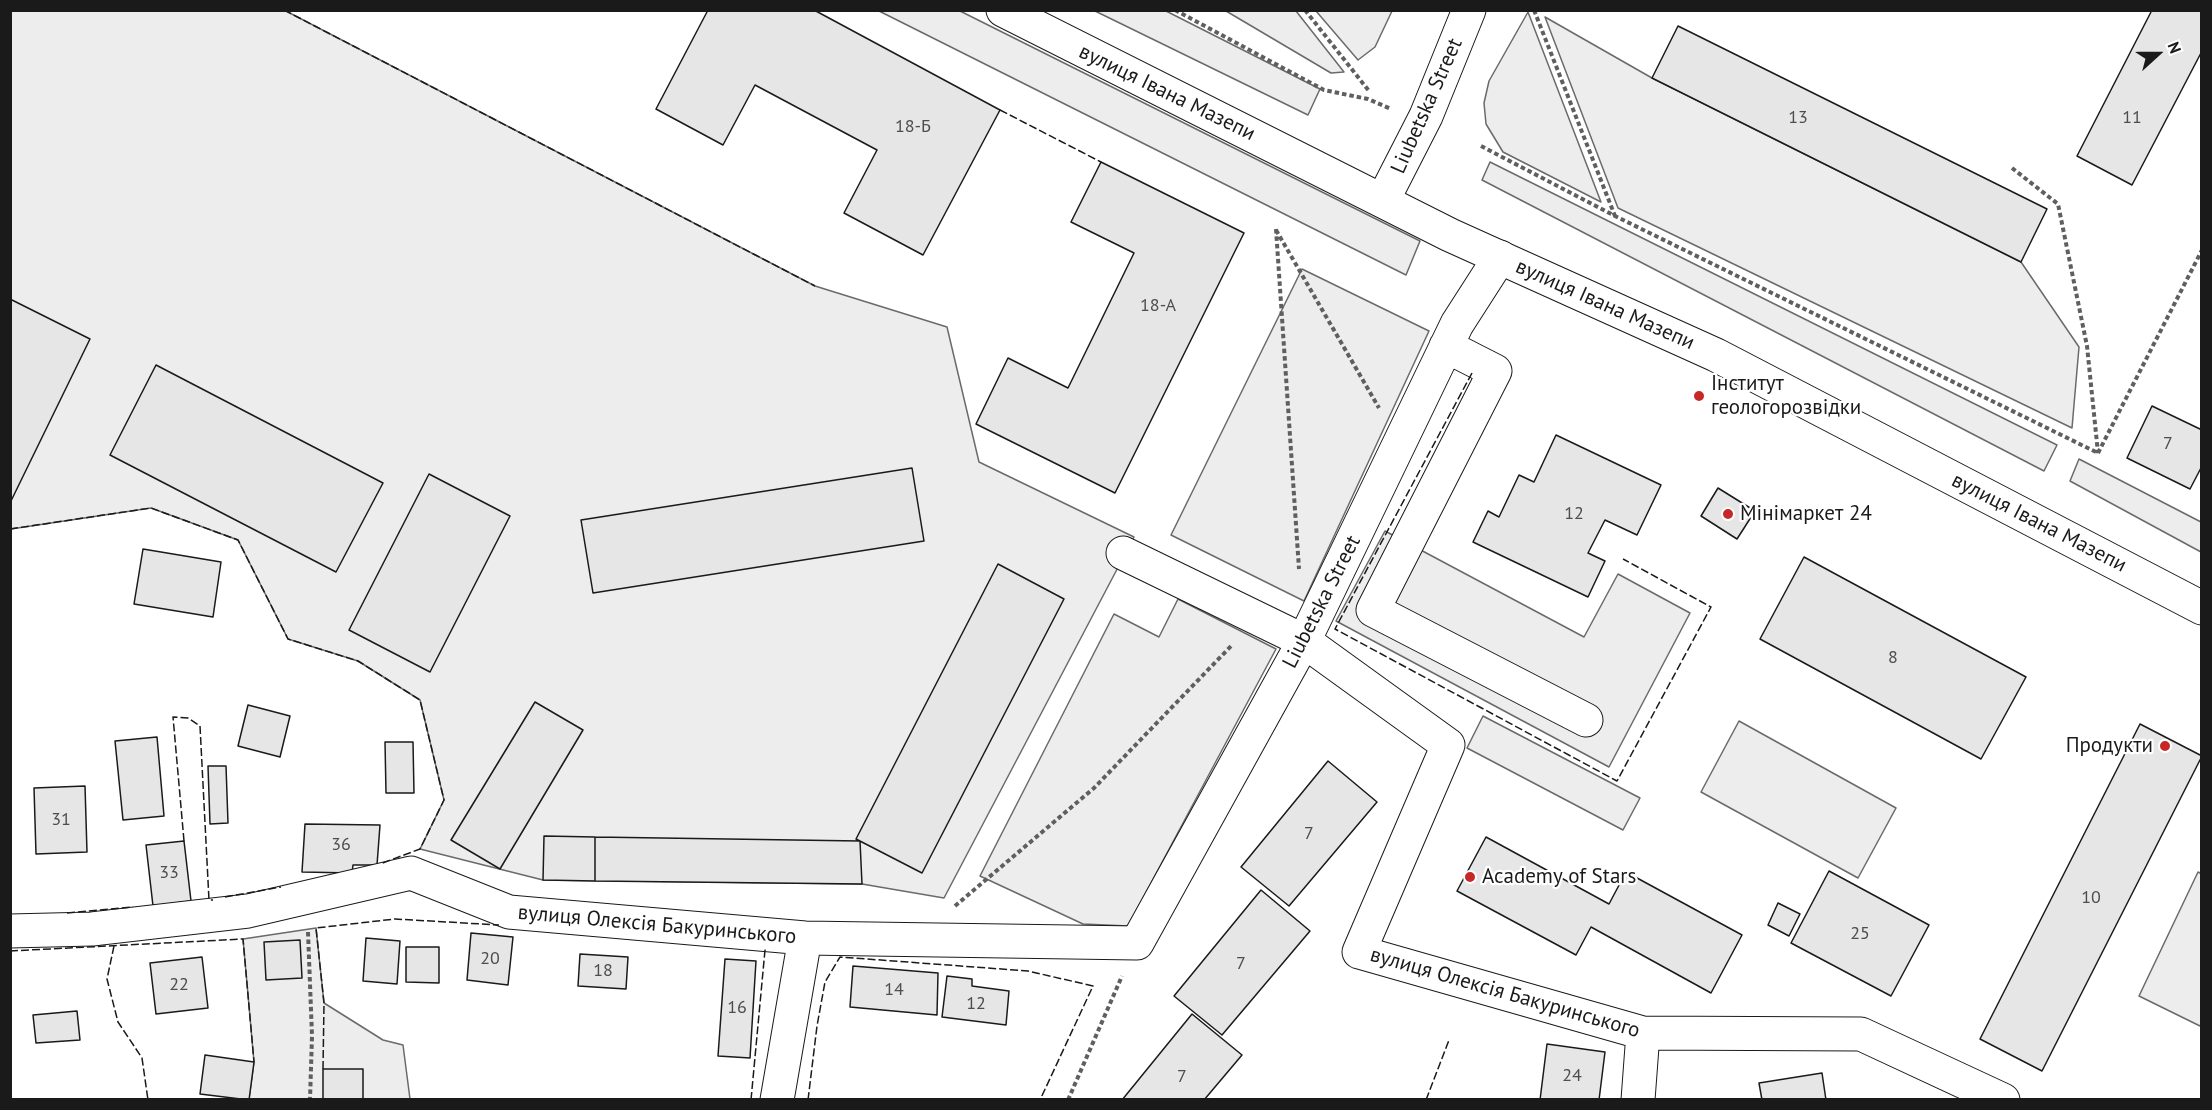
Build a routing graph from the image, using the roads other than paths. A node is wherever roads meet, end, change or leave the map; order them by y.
1 (1003, 10) edge
2 (1469, 10) edge
3 (1383, 200) junction
4 (1500, 257) junction
5 (1446, 346) junction
6 (1123, 553) dead end
7 (2202, 608) edge
8 (1304, 641) junction
9 (1586, 720) dead end
10 (10, 931) edge
11 (805, 938) junction
12 (1137, 943) joint
13 (1643, 1033) junction
14 (777, 1100) edge
15 (1638, 1100) edge
16 (2003, 1100) edge

1 - 3 street, вулиця Івана Мазепи
2 - 3 street, Liubetska Street
3 - 4 street, вулиця Івана Мазепи
4 - 5 street, Liubetska Street
4 - 7 street, вулиця Івана Мазепи
5 - 8 street, Liubetska Street
5 - 9 street
6 - 8 street
8 - 12 street, Liubetska Street
8 - 13 street, вулиця Олексія Бакуринського
10 - 11 street, вулиця Олексія Бакуринського
11 - 12 street, вулиця Олексія Бакуринського
11 - 14 street
13 - 15 street
13 - 16 street, вулиця Олексія Бакуринського

